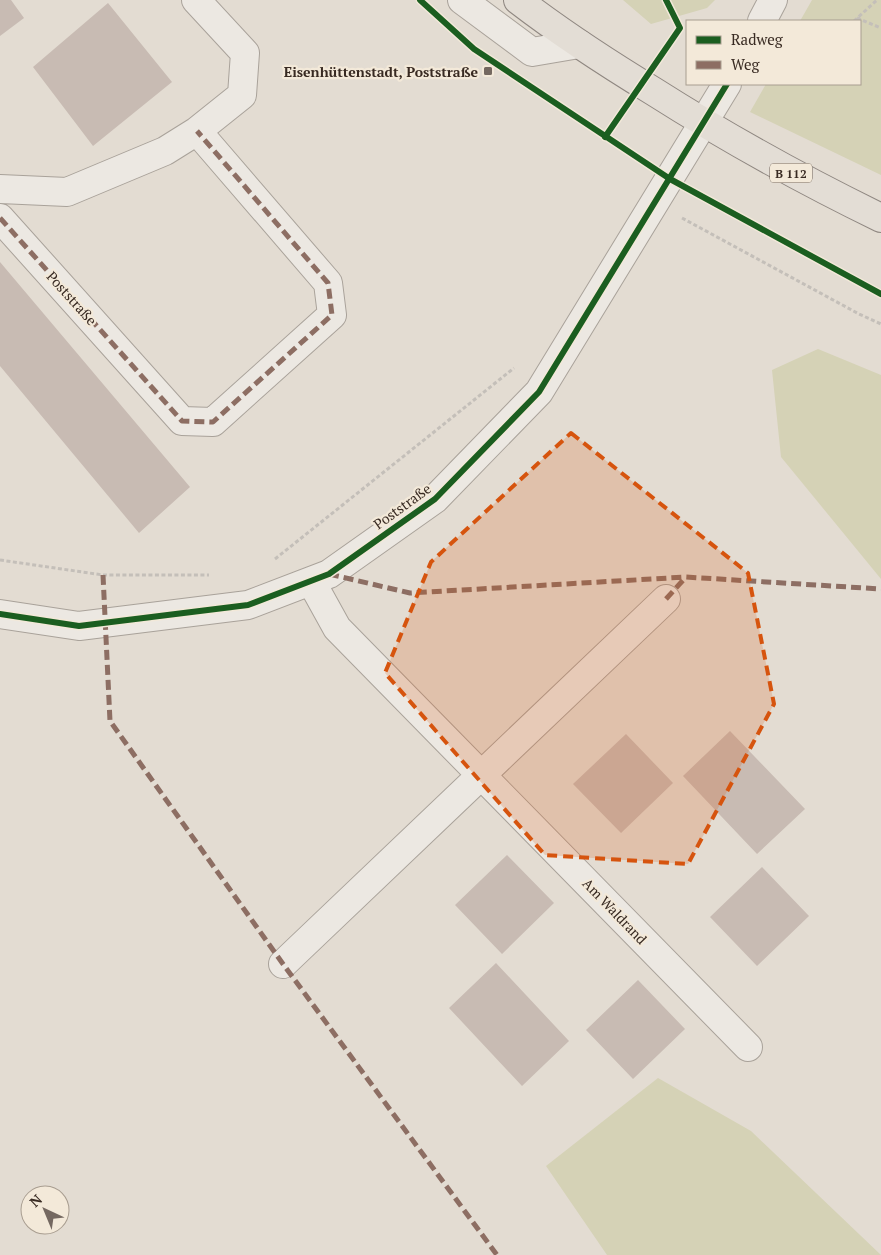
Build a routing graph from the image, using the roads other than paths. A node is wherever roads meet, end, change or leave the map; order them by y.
1 (196, 0) edge
2 (462, 0) edge
3 (518, 0) edge
4 (773, 0) edge
5 (763, 20) edge
6 (578, 44) junction
7 (726, 85) edge
8 (704, 123) junction
9 (197, 131) junction
10 (0, 189) edge
11 (0, 218) edge
12 (881, 218) edge
13 (311, 581) junction
14 (666, 599) dead end
15 (0, 614) edge
16 (481, 775) junction
17 (283, 964) dead end
18 (748, 1046) dead end

1 - 9 street
2 - 6 street
3 - 6 main road, B 112
4 - 5 street
6 - 8 main road, B 112
7 - 8 street, Poststraße
8 - 12 main road, B 112
8 - 13 street, Poststraße
9 - 10 street
9 - 11 street, Poststraße
13 - 15 street, Poststraße
13 - 16 street, Am Waldrand
14 - 16 street
16 - 17 street
16 - 18 street, Am Waldrand

